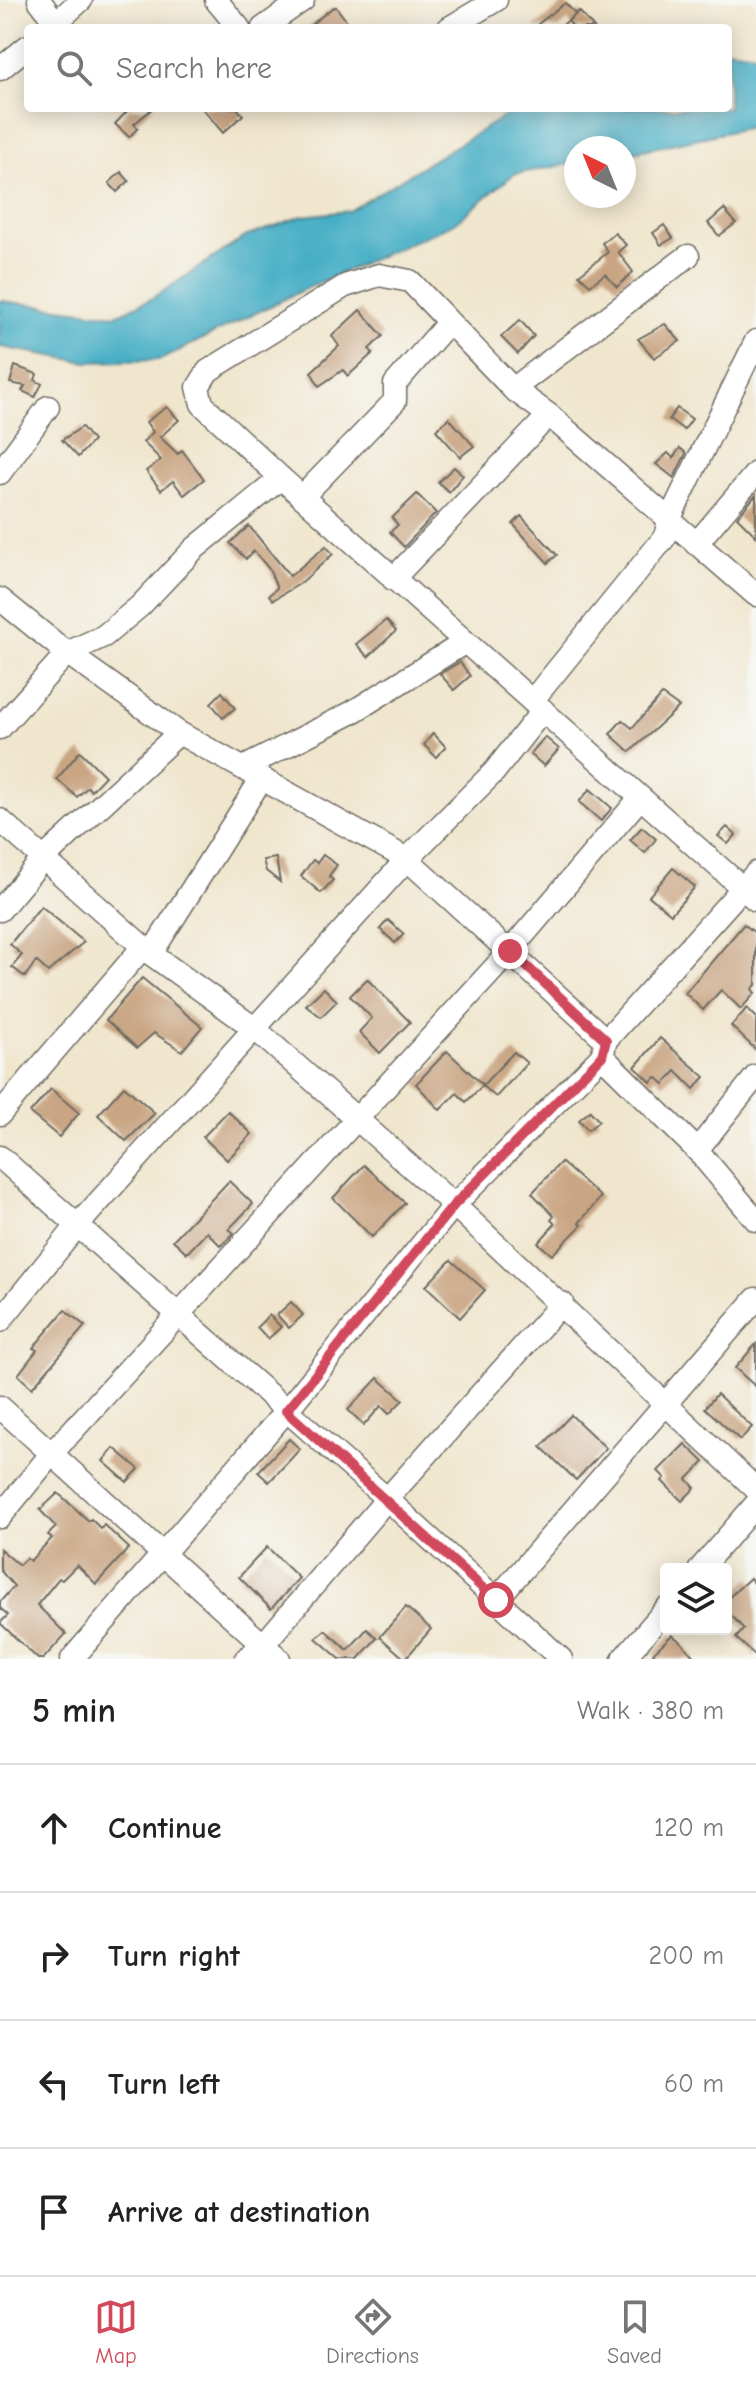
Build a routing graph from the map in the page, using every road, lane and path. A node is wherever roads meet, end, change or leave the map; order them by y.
1 (39, 0) edge
2 (216, 0) edge
3 (303, 0) edge
4 (496, 0) edge
5 (469, 7) edge
6 (68, 18) edge
7 (236, 24) edge
8 (269, 24) edge
9 (453, 24) edge
10 (24, 49) edge
11 (0, 69) edge
12 (688, 256) dead end
13 (448, 323) junction
14 (756, 341) edge
15 (513, 389) junction
16 (48, 407) dead end
17 (549, 415) junction
18 (0, 473) edge
19 (756, 473) edge
20 (281, 478) junction
21 (302, 497) junction
22 (669, 520) junction
23 (696, 544) junction
24 (393, 579) junction
25 (756, 595) edge
26 (0, 599) edge
27 (464, 643) junction
28 (67, 653) junction
29 (537, 706) junction
30 (0, 728) edge
31 (179, 733) junction
32 (253, 773) junction
33 (640, 798) junction
34 (0, 820) edge
35 (407, 859) junction
36 (42, 860) junction
37 (752, 887) edge
38 (0, 910) edge
39 (147, 950) junction
40 (510, 951) junction
41 (254, 1028) junction
42 (604, 1048) junction
43 (756, 1076) edge
44 (0, 1114) edge
45 (355, 1120) junction
46 (697, 1150) junction
47 (0, 1157) edge
48 (454, 1205) junction
49 (756, 1220) edge
50 (77, 1226) junction
51 (756, 1299) edge
52 (562, 1303) junction
53 (179, 1316) junction
54 (0, 1321) edge
55 (667, 1403) junction
56 (0, 1407) edge
57 (286, 1411) junction
58 (52, 1453) junction
59 (756, 1489) edge
60 (387, 1499) junction
61 (756, 1504) edge
62 (0, 1517) edge
63 (163, 1555) junction
64 (705, 1563) edge
65 (496, 1600) junction
66 (660, 1616) edge
67 (263, 1654) edge
68 (72, 1659) edge
69 (561, 1659) edge
70 (623, 1659) edge

1 - 6 street
2 - 7 street
3 - 8 street
4 - 5 street
5 - 9 street
10 - 11 street
12 - 15 street
13 - 15 street
13 - 20 street
13 - 21 street
14 - 22 street
15 - 17 street
16 - 18 street
17 - 22 street
17 - 24 street
19 - 23 street
20 - 21 street
20 - 28 street
21 - 24 street
22 - 23 street
22 - 29 street
23 - 25 street
24 - 27 street
26 - 28 street
27 - 29 street
27 - 32 street
28 - 30 street
28 - 31 street
29 - 33 street
29 - 35 street
31 - 32 street
31 - 36 street
32 - 35 street
32 - 39 street
33 - 37 street
33 - 40 street
34 - 36 street
35 - 40 street
35 - 41 street
36 - 38 street
36 - 39 street
37 - 42 street
39 - 41 street
39 - 44 street
40 - 42 street
40 - 45 street
41 - 45 street
41 - 50 street
42 - 46 street
42 - 48 street
43 - 46 street
45 - 48 street
45 - 53 street
46 - 49 street
47 - 50 street
48 - 52 street
48 - 57 street
50 - 53 street
50 - 54 street
51 - 55 street
52 - 55 street
52 - 60 street
53 - 57 street
53 - 58 street
55 - 59 street
55 - 65 street
56 - 58 street
57 - 60 street
57 - 63 street
58 - 62 street
58 - 63 street
60 - 65 street
60 - 67 street
61 - 64 street
63 - 67 street
63 - 68 street
65 - 69 street
66 - 70 street

